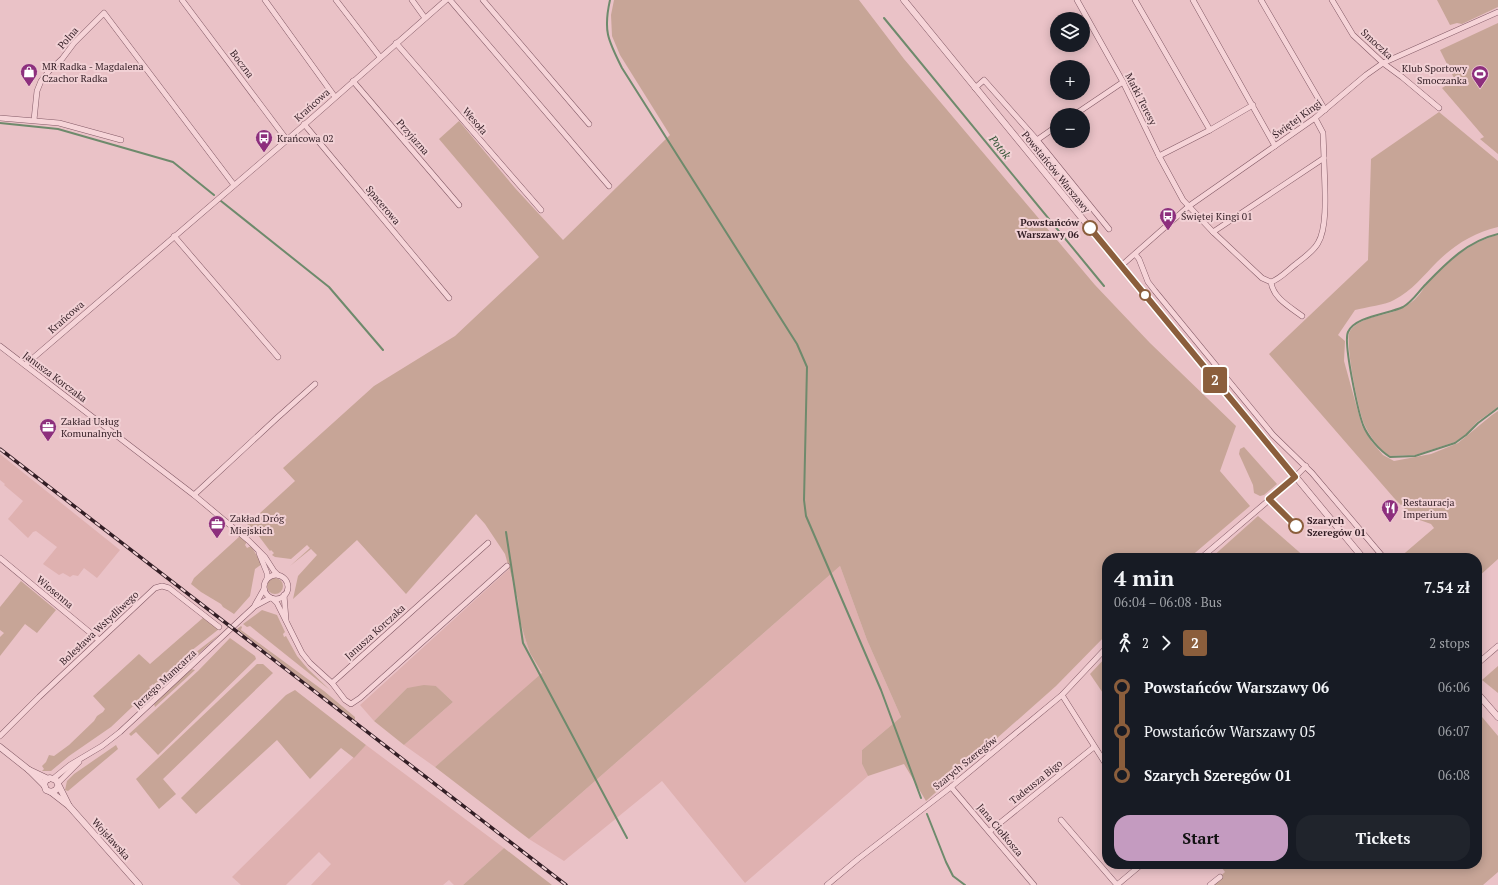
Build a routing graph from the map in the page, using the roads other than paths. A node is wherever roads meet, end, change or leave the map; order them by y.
1 (182, 0) edge
2 (265, 0) edge
3 (336, 0) edge
4 (412, 0) edge
5 (446, 0) edge
6 (450, 0) edge
7 (483, 0) edge
8 (904, 0) edge
9 (1077, 0) edge
10 (1136, 0) edge
11 (1193, 0) edge
12 (1262, 0) edge
13 (1332, 0) edge
14 (1498, 12) edge
15 (425, 18) junction
16 (396, 43) junction
17 (380, 57) junction
18 (1383, 63) junction
19 (353, 81) junction
20 (1123, 82) junction
21 (975, 88) junction
22 (335, 97) junction
23 (1253, 105) junction
24 (1084, 108) edge
25 (1439, 108) dead end
26 (1325, 110) junction
27 (0, 118) edge
28 (1315, 118) junction
29 (34, 120) junction
30 (304, 124) junction
31 (589, 124) dead end
32 (1210, 130) junction
33 (1050, 131) edge
34 (122, 140) dead end
35 (287, 140) junction
36 (1037, 140) junction
37 (1275, 146) junction
38 (1159, 156) junction
39 (1324, 158) junction
40 (234, 185) junction
41 (609, 186) dead end
42 (459, 205) dead end
43 (1189, 206) junction
44 (541, 210) dead end
45 (1109, 229) dead end
46 (1213, 232) junction
47 (174, 236) junction
48 (1135, 254) junction
49 (1121, 266) junction
50 (1271, 282) junction
51 (449, 298) dead end
52 (1302, 316) dead end
53 (0, 346) edge
54 (278, 356) dead end
55 (25, 365) junction
56 (316, 384) dead end
57 (1306, 466) junction
58 (1295, 477) junction
59 (194, 495) junction
60 (488, 543) dead end
61 (258, 550) junction
62 (1207, 553) edge
63 (1359, 553) edge
64 (1380, 553) edge
65 (0, 558) edge
66 (507, 566) dead end
67 (278, 575) junction
68 (267, 578) junction
69 (264, 589) junction
70 (284, 596) junction
71 (272, 598) junction
72 (254, 606) junction
73 (286, 621) junction
74 (219, 627) dead end
75 (99, 640) junction
76 (1498, 646) edge
77 (1102, 652) edge
78 (1482, 660) edge
79 (332, 683) junction
80 (1062, 694) junction
81 (1482, 699) edge
82 (1498, 717) edge
83 (0, 736) edge
84 (0, 747) edge
85 (1094, 747) junction
86 (1102, 759) edge
87 (29, 770) junction
88 (54, 782) junction
89 (44, 785) junction
90 (951, 787) junction
91 (50, 792) junction
92 (69, 806) junction
93 (1061, 820) dead end
94 (990, 832) junction
95 (1102, 868) edge
96 (1103, 869) edge
97 (1136, 869) edge
98 (1220, 876) dead end
99 (139, 885) edge
100 (827, 885) edge
101 (1034, 885) edge
102 (1117, 885) edge
103 (1210, 885) edge

1 - 35 street, Boczna
2 - 22 street
3 - 17 street
4 - 15 street
5 - 15 street, Krańcowa
6 - 41 street
7 - 31 street
8 - 21 street, Powstańców Warszawy
9 - 20 street, Matki Teresy
10 - 32 street
11 - 23 street
12 - 26 street
13 - 18 street, Smoczka
14 - 18 street, Świętej Kingi
15 - 16 street, Krańcowa
16 - 17 street, Krańcowa
16 - 44 street, Wesoła
17 - 19 street, Krańcowa
18 - 25 street, Smoczka
18 - 26 street, Świętej Kingi
19 - 22 street, Krańcowa
19 - 42 street, Przyjazna
20 - 24 street
20 - 38 street, Matki Teresy
21 - 36 street
21 - 49 street, Powstańców Warszawy
22 - 30 street, Krańcowa
23 - 32 street
23 - 37 street
26 - 28 street, Świętej Kingi
27 - 29 street
28 - 37 street, Świętej Kingi
28 - 39 street
29 - 34 street
29 - 40 street, Polna
30 - 35 street, Krańcowa
30 - 51 street, Spacerowa
32 - 38 street
33 - 36 street
35 - 40 street, Krańcowa
36 - 45 street
37 - 43 street, Świętej Kingi
38 - 43 street, Matki Teresy
39 - 46 street
39 - 50 street
40 - 47 street, Krańcowa
43 - 46 street, Matki Teresy
43 - 48 street, Świętej Kingi
46 - 50 street, Matki Teresy
47 - 54 street
47 - 55 street, Krańcowa
48 - 49 street, Świętej Kingi
48 - 57 street
49 - 58 street, Powstańców Warszawy
50 - 52 street
53 - 55 street, Janusza Korczaka
55 - 59 street, Janusza Korczaka
56 - 59 street
57 - 58 street
57 - 64 street
58 - 62 street
58 - 63 street, Powstańców Warszawy
59 - 61 street, Janusza Korczaka
60 - 79 street, Janusza Korczaka
61 - 67 street, Janusza Korczaka
61 - 68 street, Janusza Korczaka
65 - 75 street, Wiosenna
66 - 79 street
67 - 68 street
67 - 70 street
68 - 69 street
69 - 71 street
69 - 72 street, Jerzego Mamcarza
70 - 71 street
70 - 73 street
71 - 72 street, Jerzego Mamcarza
71 - 73 street
72 - 88 street, Jerzego Mamcarza
73 - 79 street
74 - 75 street, Bolesława Wstydliwego
75 - 83 street, Bolesława Wstydliwego
76 - 78 street
77 - 80 street, Szarych Szeregów
80 - 85 street
80 - 90 street, Szarych Szeregów
81 - 82 street
84 - 87 street
85 - 86 street
85 - 94 street, Tadeusza Bigo
87 - 88 street
87 - 89 street
88 - 89 street
88 - 91 street
88 - 92 street, Wojsławska
89 - 91 street, Wojsławska
90 - 94 street, Jana Ciołkosza
90 - 100 street, Szarych Szeregów
91 - 92 street, Wojsławska
92 - 99 street, Wojsławska
93 - 95 street
94 - 101 street, Jana Ciołkosza
96 - 102 street
97 - 102 street
98 - 103 street

